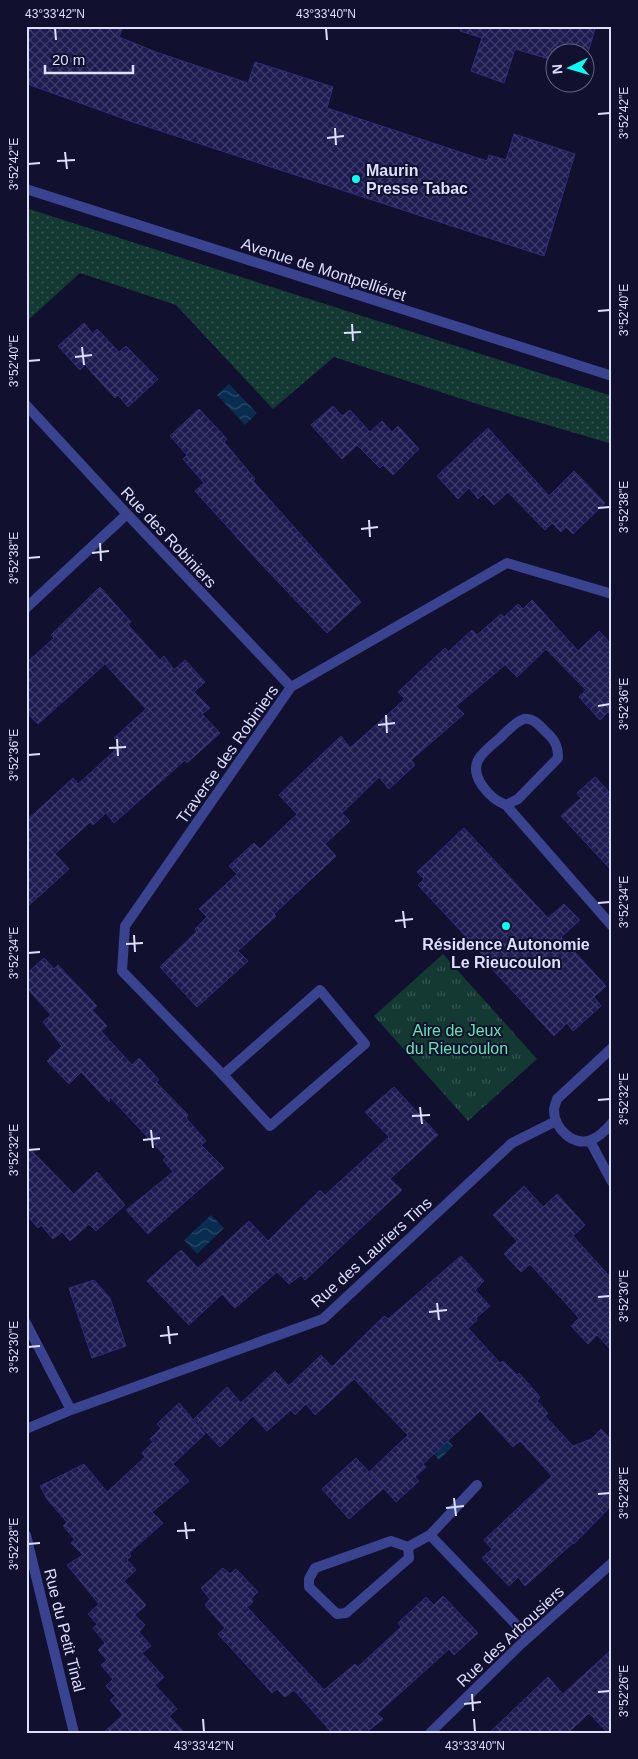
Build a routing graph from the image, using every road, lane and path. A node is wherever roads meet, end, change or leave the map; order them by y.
1 (26, 189) edge
2 (612, 376) edge
3 (26, 405) edge
4 (127, 514) junction
5 (612, 594) edge
6 (26, 608) edge
7 (291, 688) junction
8 (506, 805) junction
9 (612, 926) edge
10 (612, 1048) edge
11 (223, 1075) junction
12 (556, 1120) junction
13 (612, 1123) edge
14 (590, 1141) junction
15 (612, 1182) edge
16 (26, 1323) edge
17 (71, 1410) junction
18 (26, 1429) edge
19 (477, 1485) dead end
20 (26, 1535) edge
21 (430, 1535) junction
22 (408, 1547) junction
23 (612, 1563) edge
24 (528, 1638) junction
25 (74, 1733) edge
26 (430, 1733) edge

1 - 2 street, Avenue de Montpelliéret
3 - 4 street, Rue des Robiniers
4 - 6 street
4 - 7 street, Rue des Robiniers
5 - 7 street, Traverse des Robiniers
7 - 11 street, Traverse des Robiniers
8 - 8 street
8 - 9 street
10 - 12 street
11 - 11 street, Traverse des Robiniers
12 - 14 street
12 - 17 street, Rue des Lauriers Tins
13 - 14 street
14 - 15 street
16 - 17 street
17 - 18 street, Rue des Lauriers Tins
19 - 21 street
20 - 25 street, Rue du Petit Tinal
21 - 22 street
21 - 24 street
22 - 22 street
23 - 24 street, Rue des Arbousiers
24 - 26 street, Rue des Arbousiers

